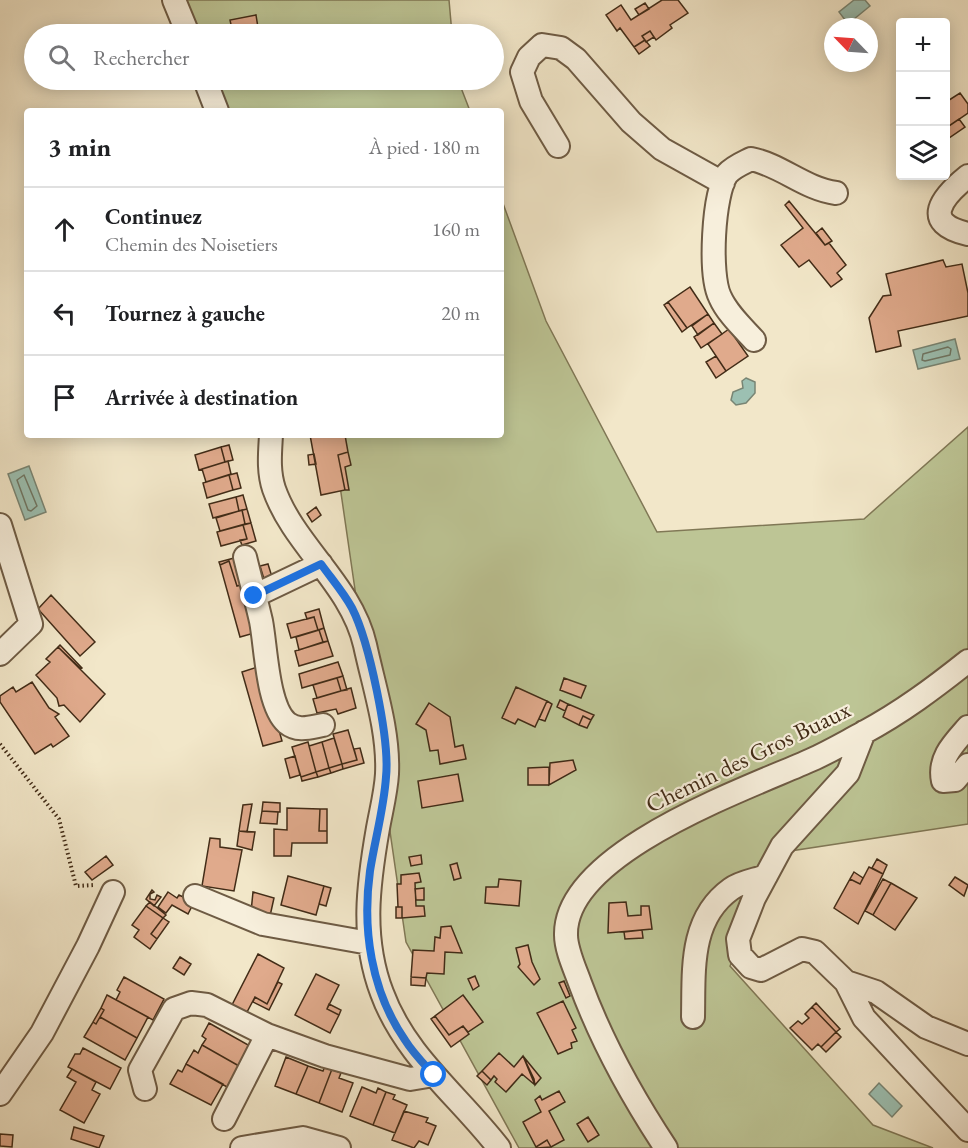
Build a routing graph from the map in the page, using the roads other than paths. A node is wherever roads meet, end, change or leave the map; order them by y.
1 (174, 0) edge
2 (184, 24) edge
3 (209, 90) edge
4 (216, 108) edge
5 (558, 146) dead end
6 (968, 176) edge
7 (723, 183) junction
8 (836, 193) dead end
9 (968, 234) edge
10 (754, 340) dead end
11 (271, 438) edge
12 (0, 525) edge
13 (245, 557) dead end
14 (321, 564) junction
15 (254, 596) junction
16 (0, 654) edge
17 (968, 661) edge
18 (323, 725) dead end
19 (968, 727) edge
20 (864, 732) junction
21 (968, 765) edge
22 (766, 876) junction
23 (113, 892) road end
24 (199, 906) dead end
25 (369, 950) junction
26 (846, 982) junction
27 (693, 1017) dead end
28 (267, 1035) junction
29 (968, 1044) edge
30 (434, 1075) junction
31 (2, 1087) edge
32 (145, 1089) dead end
33 (224, 1119) dead end
34 (968, 1130) edge
35 (242, 1148) edge
36 (339, 1148) edge
37 (499, 1148) edge
38 (666, 1148) edge

1 - 2 street
3 - 4 street
5 - 7 street
6 - 9 street
7 - 8 street
7 - 10 street
11 - 14 street
12 - 16 street
13 - 15 street
14 - 15 street
14 - 25 street
15 - 18 street
17 - 20 street, Chemin des Gros Buaux
19 - 21 street
20 - 22 street
20 - 38 street, Chemin des Gros Buaux
22 - 26 street
22 - 27 street
23 - 31 street
24 - 25 street
25 - 30 street
26 - 29 street
26 - 34 street
28 - 30 street
28 - 32 street
28 - 33 street
30 - 37 street
35 - 36 street

